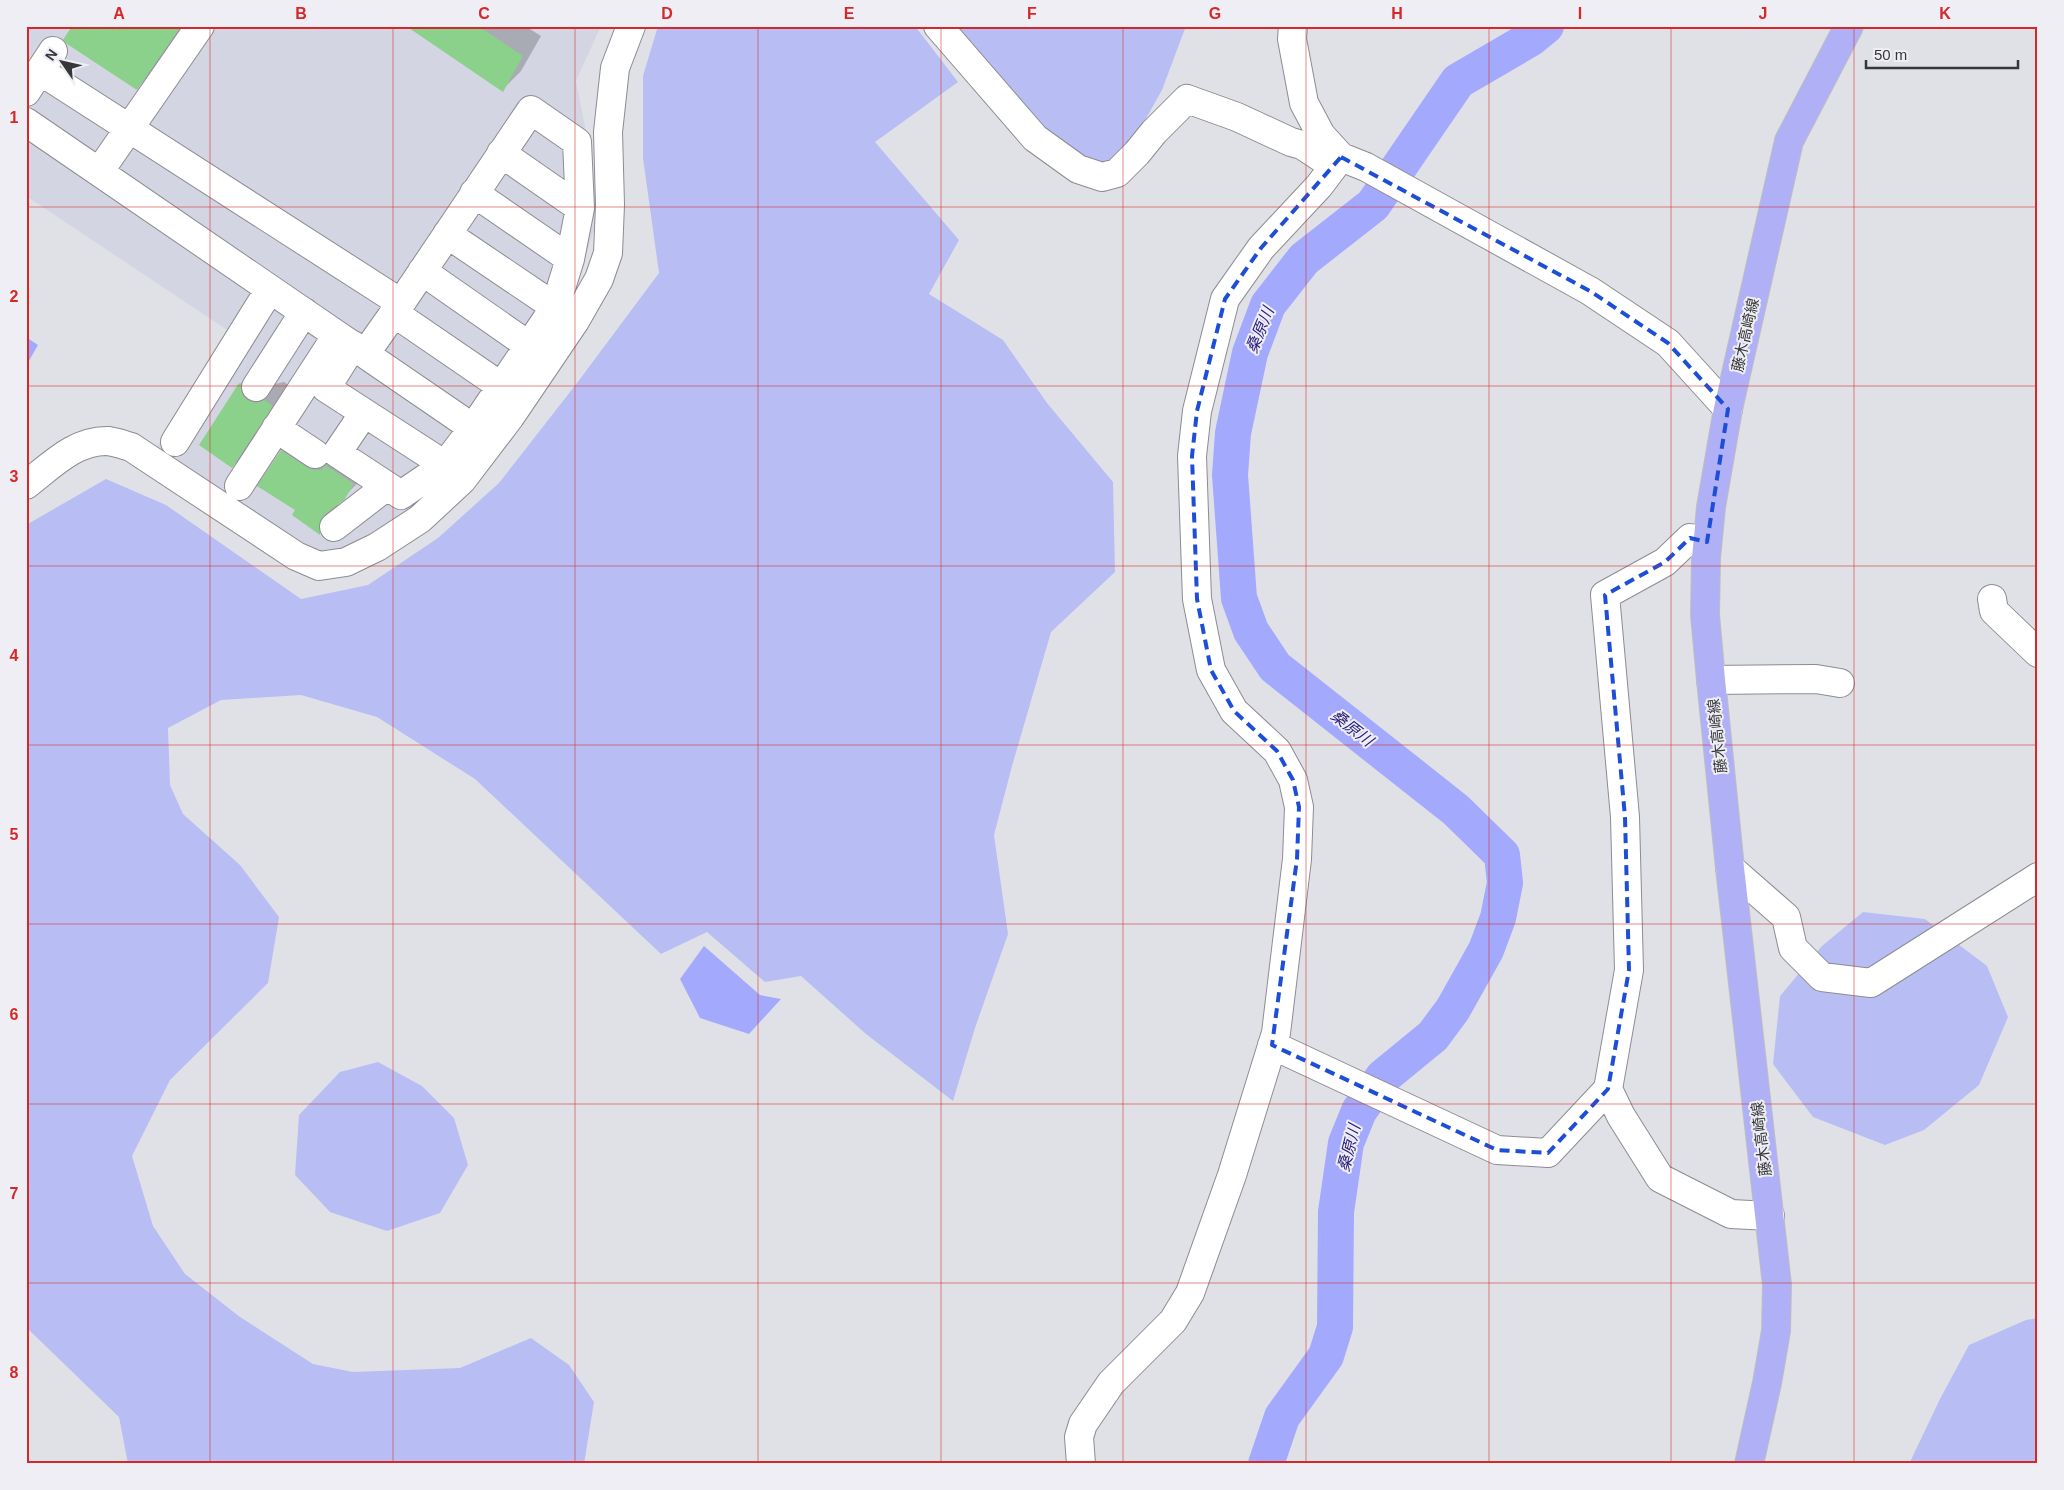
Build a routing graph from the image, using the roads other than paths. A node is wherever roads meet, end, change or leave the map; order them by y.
1 (200, 26) edge
2 (631, 26) edge
3 (938, 26) edge
4 (1293, 26) edge
5 (1849, 26) edge
6 (40, 71) edge
7 (26, 122) edge
8 (131, 128) junction
9 (501, 153) junction
10 (1338, 162) junction
11 (100, 172) junction
12 (474, 193) junction
13 (580, 208) junction
14 (447, 234) junction
15 (570, 259) junction
16 (422, 271) junction
17 (270, 289) junction
18 (555, 307) junction
19 (397, 308) junction
20 (304, 312) junction
21 (352, 345) junction
22 (528, 346) junction
23 (256, 386) dead end
24 (502, 387) junction
25 (1728, 409) junction
26 (364, 413) junction
27 (276, 428) junction
28 (473, 428) junction
29 (174, 442) dead end
30 (315, 454) dead end
31 (445, 465) junction
32 (26, 485) edge
33 (239, 486) dead end
34 (387, 486) junction
35 (334, 526) dead end
36 (1707, 542) junction
37 (1992, 599) dead end
38 (2038, 653) edge
39 (1711, 680) junction
40 (1840, 683) dead end
41 (1730, 868) junction
42 (2038, 877) edge
43 (1272, 1045) junction
44 (1608, 1089) junction
45 (1770, 1216) junction
46 (1081, 1464) edge
47 (1749, 1464) edge

1 - 8 street
2 - 32 street
3 - 10 street
4 - 10 street
5 - 25 main road, 藤木高崎線
6 - 8 street
7 - 11 street
8 - 11 street
8 - 19 street
9 - 12 street
9 - 13 street
9 - 13 street
10 - 25 street
10 - 43 street
11 - 17 street
12 - 14 street
12 - 15 street
13 - 15 street
14 - 16 street
14 - 18 street
15 - 18 street
16 - 19 street
16 - 22 street
17 - 20 street
17 - 29 street
18 - 22 street
19 - 21 street
19 - 24 street
20 - 21 street
20 - 23 street
21 - 26 street
21 - 27 street
21 - 28 street
22 - 24 street
24 - 28 street
25 - 36 main road, 藤木高崎線
26 - 31 street
26 - 34 street
27 - 30 street
27 - 33 street
28 - 31 street
31 - 34 street
34 - 35 street
36 - 39 main road, 藤木高崎線
36 - 44 street
37 - 38 street
39 - 40 street
39 - 41 main road, 藤木高崎線
41 - 42 street
41 - 45 main road, 藤木高崎線
43 - 44 street
43 - 46 street
44 - 45 street
45 - 47 main road, 藤木高崎線

